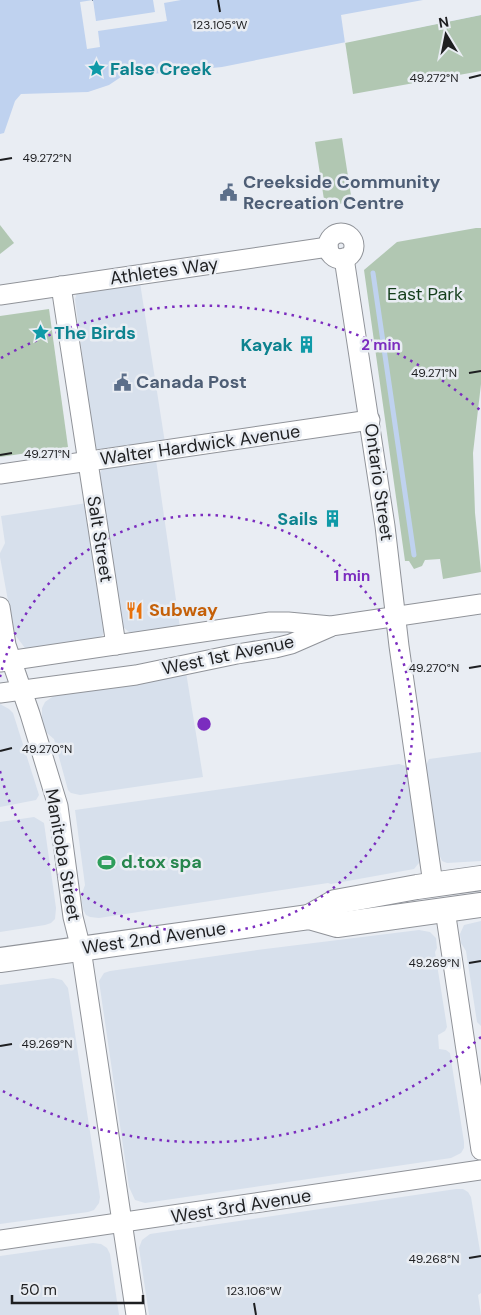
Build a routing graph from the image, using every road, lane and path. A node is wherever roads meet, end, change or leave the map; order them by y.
1 (328, 247) joint
2 (61, 286) junction
3 (0, 295) edge
4 (370, 420) junction
5 (88, 462) junction
6 (0, 474) edge
7 (481, 604) edge
8 (0, 607) edge
9 (396, 617) junction
10 (331, 626) junction
11 (116, 645) junction
12 (6, 661) edge
13 (22, 691) junction
14 (0, 693) edge
15 (481, 878) edge
16 (433, 884) junction
17 (481, 905) edge
18 (445, 910) junction
19 (309, 918) junction
20 (80, 949) junction
21 (0, 960) edge
22 (481, 1150) edge
23 (481, 1170) edge
24 (121, 1223) junction
25 (0, 1240) edge
26 (136, 1315) edge

1 - 2 street, Athletes Way
1 - 4 street, Ontario Street
2 - 3 street, Athletes Way
2 - 5 street, Salt Street
4 - 5 street, Walter Hardwick Avenue
4 - 9 street, Ontario Street
5 - 6 street, Walter Hardwick Avenue
5 - 11 street, Salt Street
7 - 9 street
8 - 12 street, Manitoba Street
9 - 10 street
9 - 16 street, Ontario Street
10 - 11 street, West 1st Avenue
10 - 13 street, West 1st Avenue
11 - 12 street, West 1st Avenue
12 - 13 street, Manitoba Street
13 - 14 street, West 1st Avenue
13 - 20 street, Manitoba Street
15 - 16 main road, West 2nd Avenue
16 - 19 main road, West 2nd Avenue
17 - 18 main road, West 2nd Avenue
18 - 19 main road, West 2nd Avenue
18 - 22 street
19 - 20 main road, West 2nd Avenue
20 - 21 main road, West 2nd Avenue
20 - 24 street, Manitoba Street
23 - 24 street, West 3rd Avenue
24 - 25 street, West 3rd Avenue
24 - 26 street, Manitoba Street

